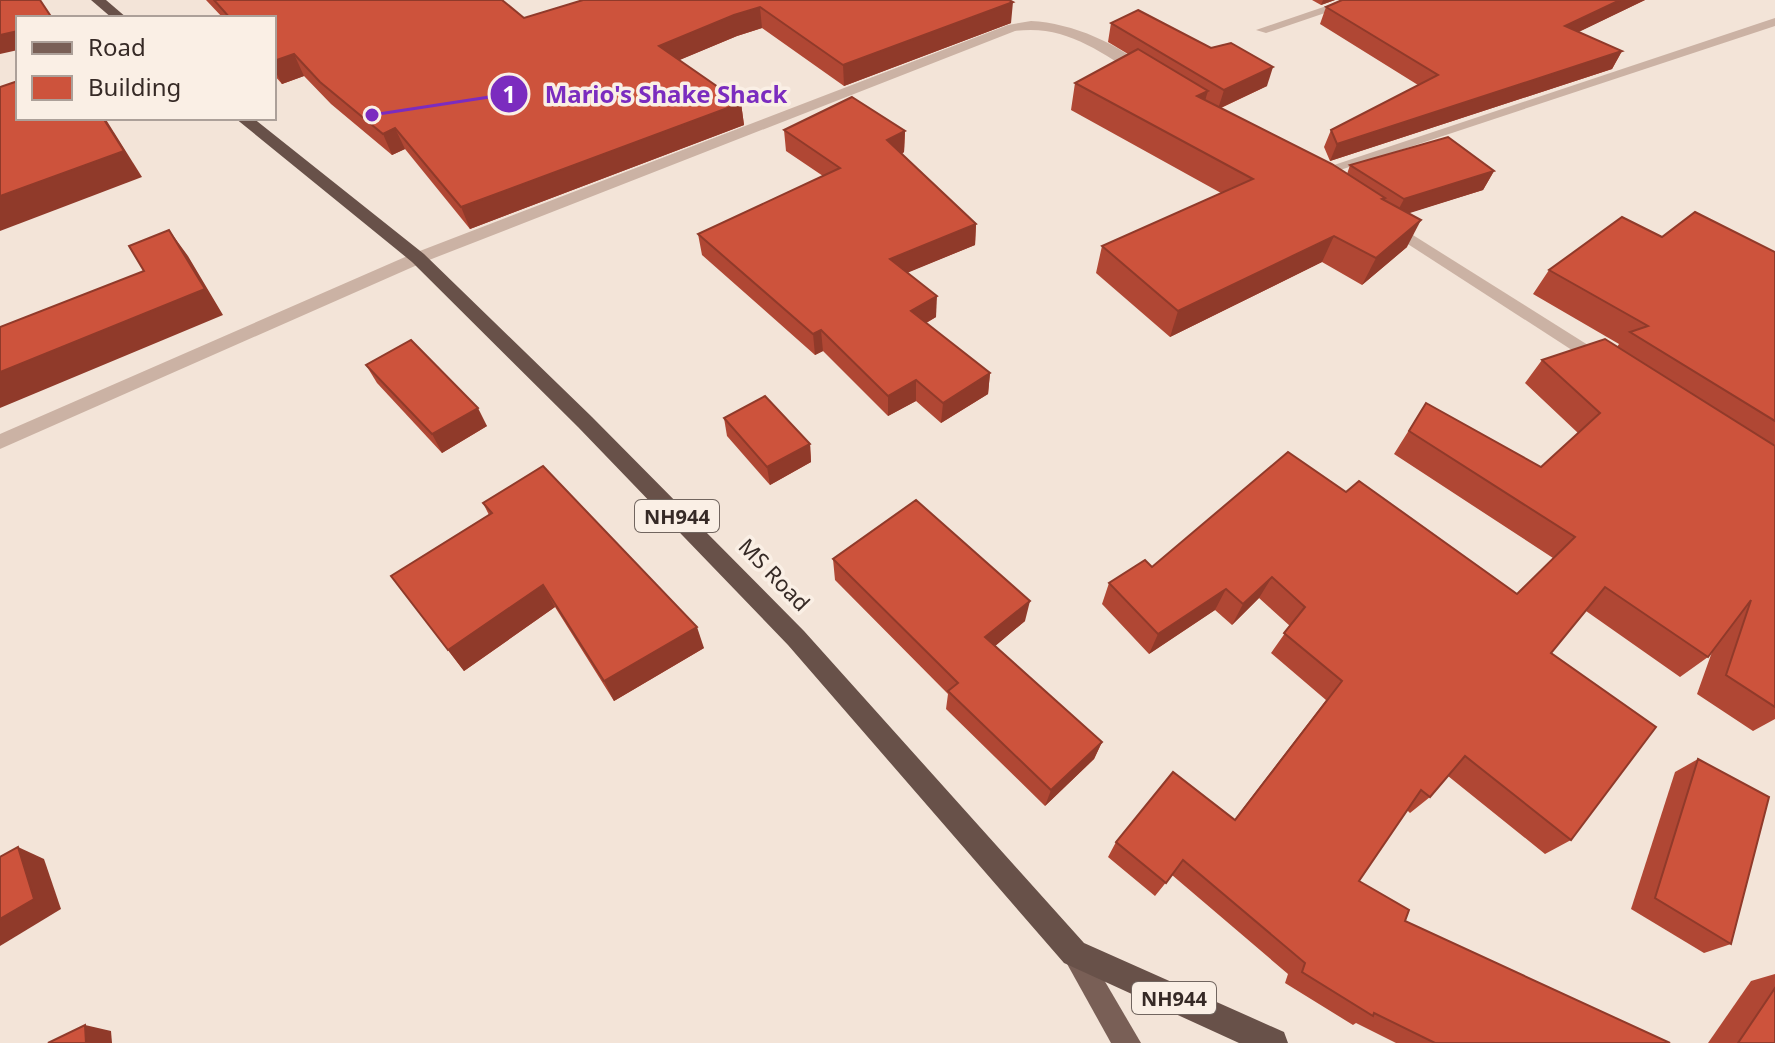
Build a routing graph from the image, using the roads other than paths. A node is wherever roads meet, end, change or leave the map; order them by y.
1 (98, 0) edge
2 (1357, 0) edge
3 (118, 16) edge
4 (1775, 22) edge
5 (1262, 30) dead end
6 (1163, 84) edge
7 (246, 120) edge
8 (1311, 175) edge
9 (1378, 218) edge
10 (418, 258) junction
11 (1616, 371) edge
12 (0, 442) edge
13 (1074, 953) junction
14 (1127, 1043) edge
15 (1273, 1043) edge

1 - 3 highway
2 - 5 street
4 - 8 street
6 - 10 street
7 - 10 highway, MS Road / NH944
9 - 11 street
10 - 12 street
10 - 13 highway, MS Road / NH944
13 - 14 main road
13 - 15 highway, MS Road / NH944

